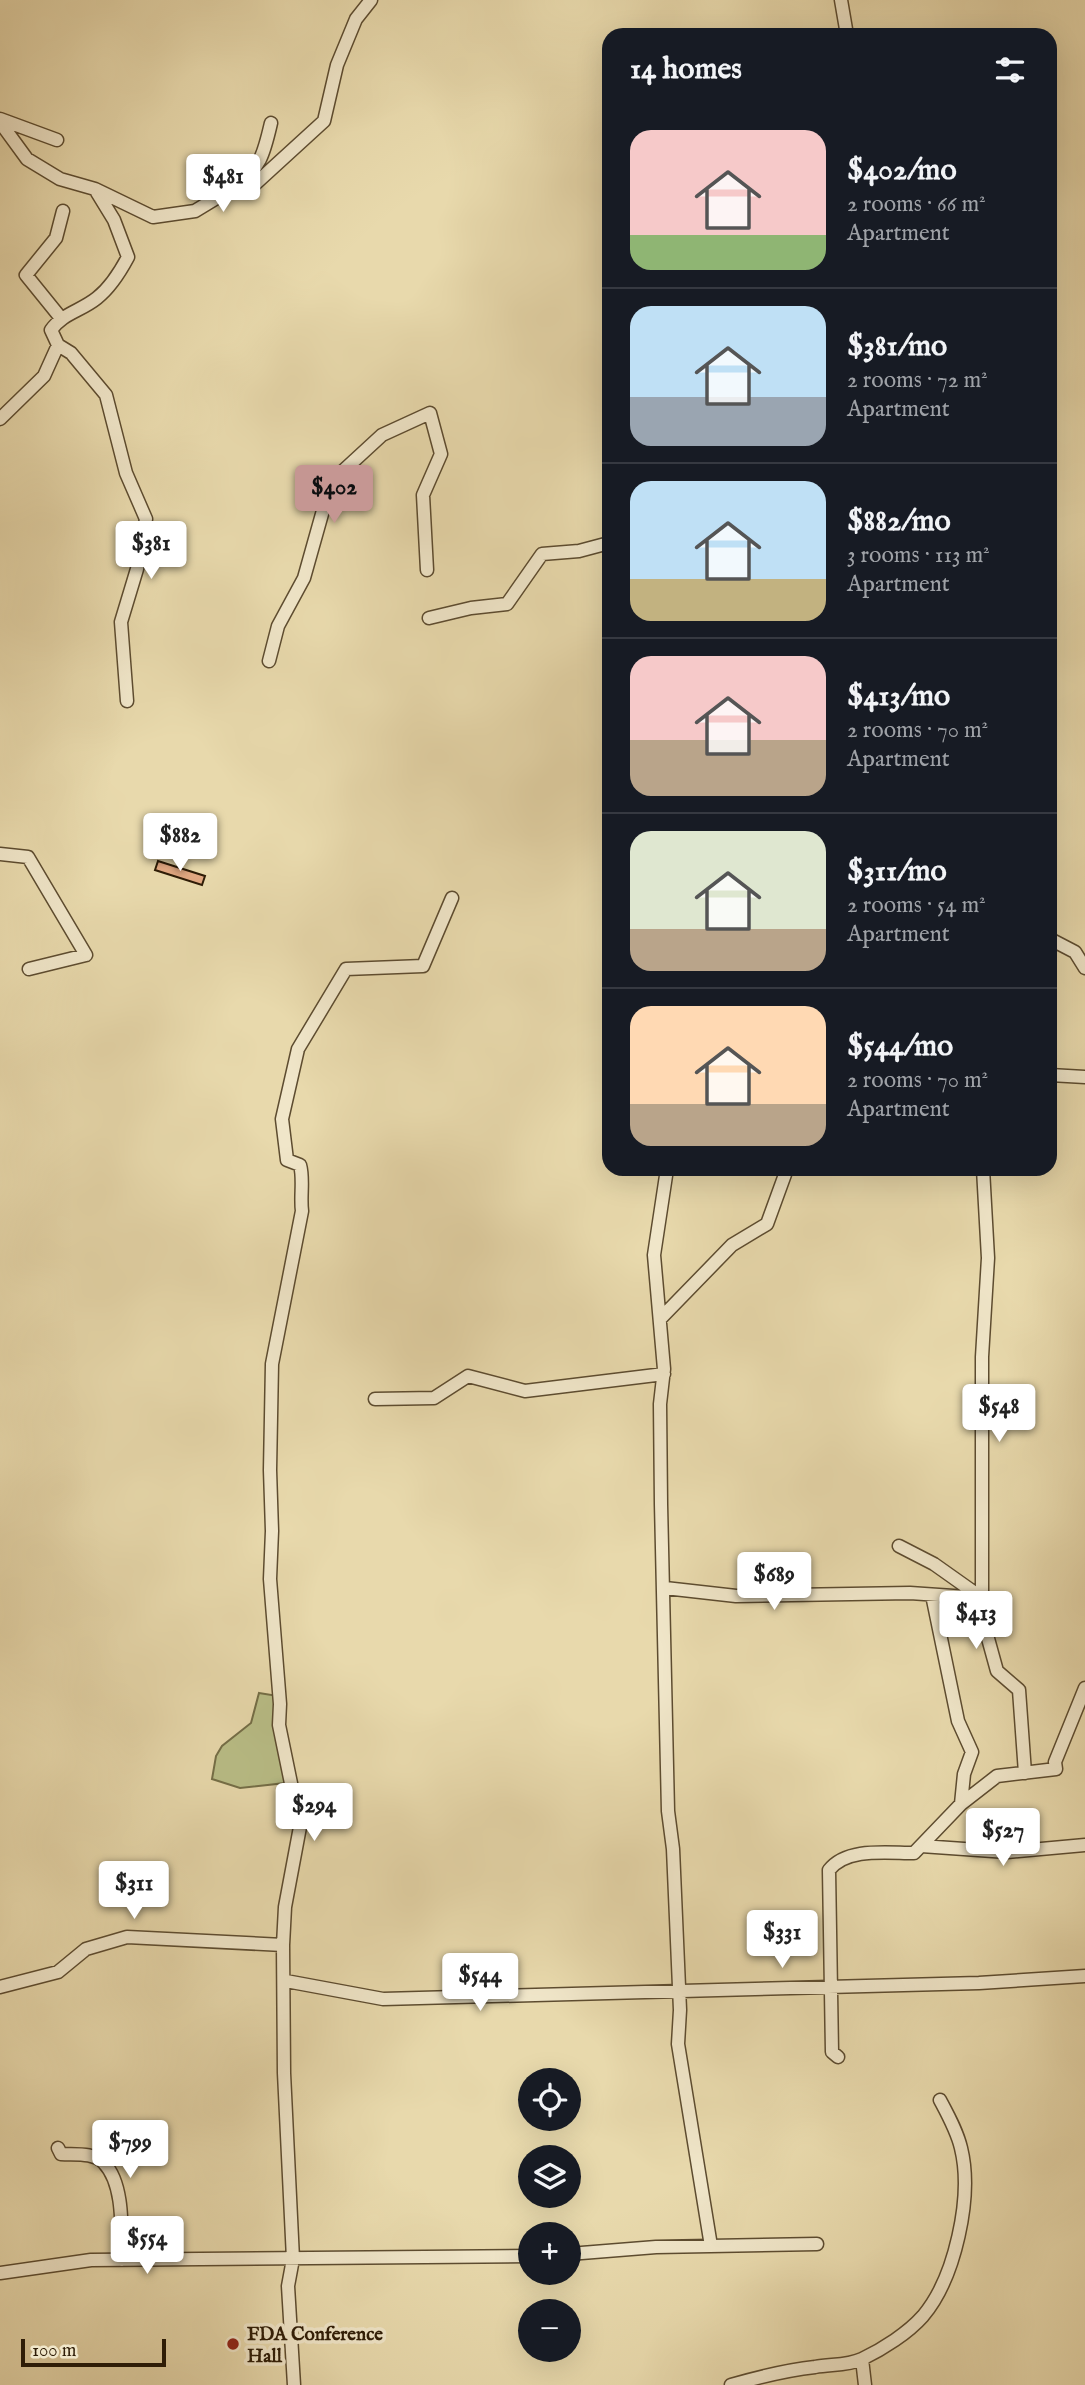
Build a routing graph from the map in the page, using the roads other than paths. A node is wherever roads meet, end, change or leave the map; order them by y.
1 (371, 0) edge
2 (841, 0) edge
3 (846, 28) edge
4 (0, 121) edge
5 (271, 123) dead end
6 (57, 141) dead end
7 (96, 190) junction
8 (223, 194) junction
9 (63, 211) dead end
10 (60, 317) junction
11 (58, 345) junction
12 (0, 419) edge
13 (602, 545) edge
14 (427, 570) dead end
15 (429, 618) dead end
16 (269, 661) dead end
17 (127, 701) dead end
18 (0, 854) edge
19 (452, 898) dead end
20 (1057, 943) edge
21 (1085, 968) edge
22 (29, 969) dead end
23 (1057, 1075) edge
24 (1085, 1077) edge
25 (666, 1176) edge
26 (784, 1176) edge
27 (984, 1176) edge
28 (661, 1318) junction
29 (664, 1374) junction
30 (374, 1399) dead end
31 (899, 1546) dead end
32 (665, 1588) junction
33 (932, 1595) junction
34 (982, 1598) junction
35 (1085, 1688) edge
36 (1025, 1773) junction
37 (961, 1804) junction
38 (1085, 1845) edge
39 (921, 1846) junction
40 (283, 1945) junction
41 (1085, 1976) edge
42 (286, 1981) junction
43 (833, 1986) junction
44 (0, 1987) edge
45 (678, 1990) junction
46 (838, 2057) dead end
47 (940, 2100) dead end
48 (58, 2148) dead end
49 (817, 2244) dead end
50 (711, 2246) junction
51 (581, 2253) edge
52 (518, 2256) edge
53 (293, 2259) junction
54 (122, 2260) junction
55 (0, 2273) edge
56 (862, 2359) junction
57 (294, 2385) edge
58 (731, 2385) edge
59 (865, 2385) edge

1 - 8 street
2 - 3 street
4 - 6 street
4 - 7 street
5 - 8 street
7 - 8 street
7 - 10 street
9 - 10 street
10 - 11 street
11 - 12 street
11 - 17 street
13 - 15 street
14 - 16 street
18 - 22 street
19 - 40 street
20 - 21 street
23 - 24 street
25 - 28 street
26 - 28 street
27 - 34 street
28 - 29 street
29 - 30 street
29 - 32 street
31 - 34 street
32 - 33 street
32 - 45 street
33 - 34 street
33 - 37 street
34 - 36 street
35 - 36 street
36 - 37 street
37 - 39 street
38 - 39 street
39 - 43 street
40 - 42 street
40 - 44 street
41 - 43 street
42 - 45 street
42 - 53 street
43 - 45 street
43 - 46 street
45 - 50 street
47 - 56 street
48 - 54 street
49 - 50 street
50 - 51 street
52 - 53 street
53 - 54 street
53 - 57 street
54 - 55 street
56 - 58 street
56 - 59 street

